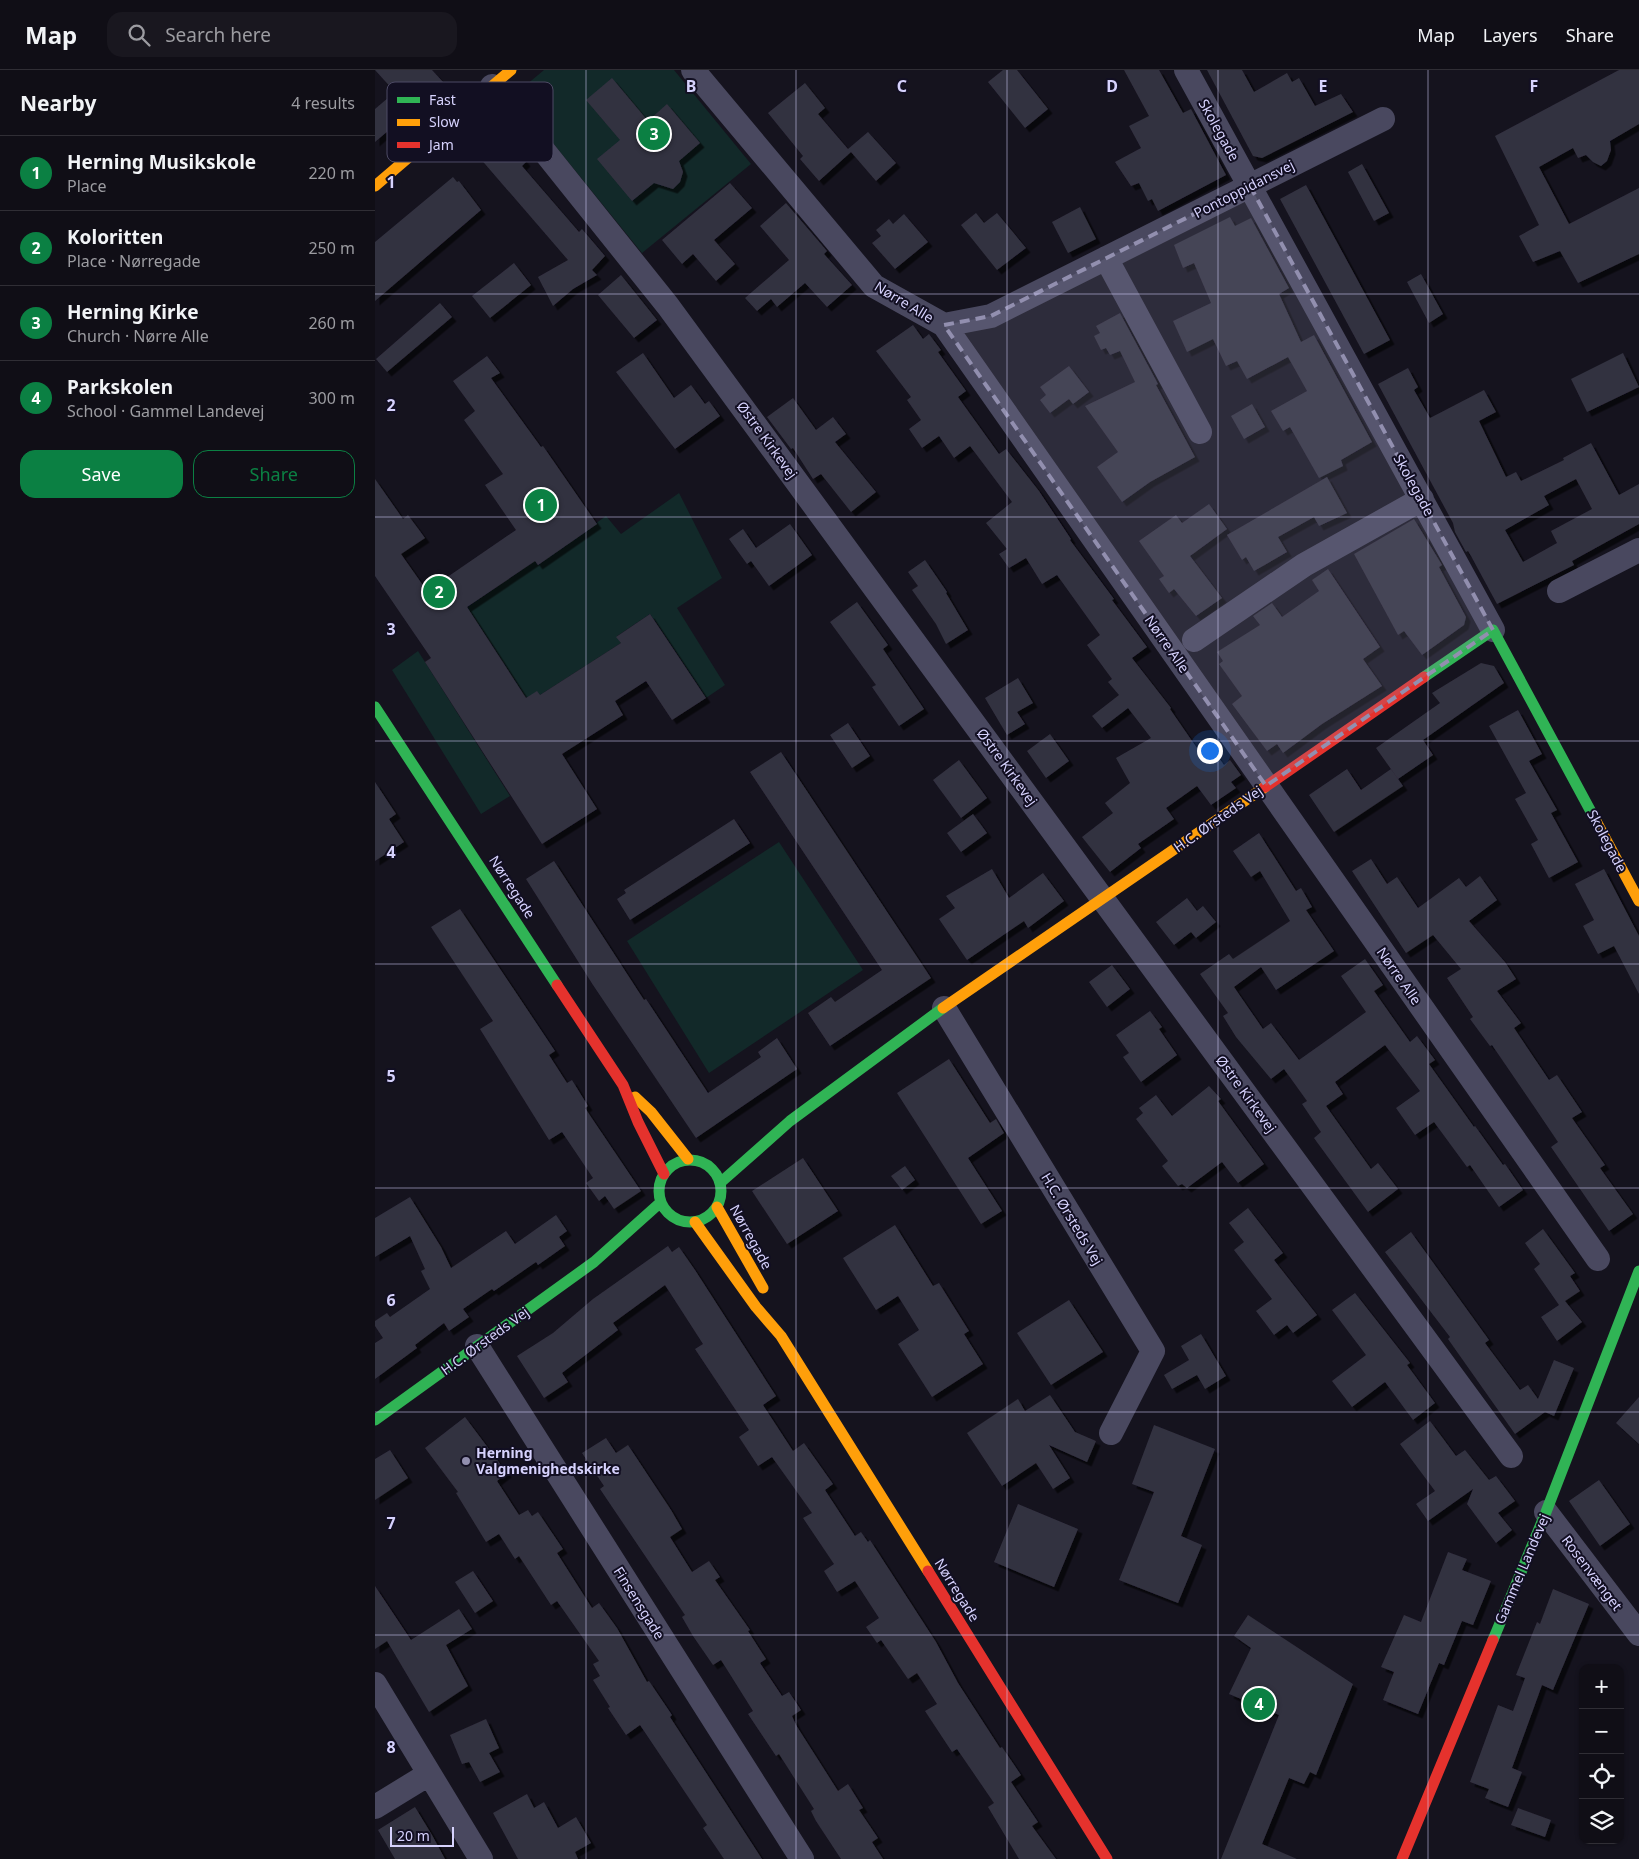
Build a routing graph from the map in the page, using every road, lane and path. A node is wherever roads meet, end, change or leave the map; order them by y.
1 (511, 70) edge
2 (693, 70) edge
3 (1186, 70) edge
4 (497, 82) edge
5 (1383, 119) dead end
6 (403, 162) edge
7 (553, 162) edge
8 (375, 186) edge
9 (1250, 186) junction
10 (1105, 258) junction
11 (944, 325) junction
12 (1200, 432) dead end
13 (1422, 499) junction
14 (1639, 550) edge
15 (1559, 591) dead end
16 (1493, 630) junction
17 (1194, 640) dead end
18 (375, 707) edge
19 (1267, 786) junction
20 (1103, 898) junction
21 (1639, 901) edge
22 (944, 1008) junction
23 (623, 1085) junction
24 (790, 1121) junction
25 (737, 1152) dead end
26 (688, 1159) junction
27 (664, 1174) junction
28 (720, 1183) junction
29 (661, 1202) junction
30 (717, 1207) junction
31 (675, 1218) junction
32 (695, 1222) junction
33 (663, 1224) dead end
34 (637, 1238) dead end
35 (1598, 1259) dead end
36 (594, 1262) junction
37 (1638, 1275) edge
38 (781, 1336) junction
39 (477, 1346) junction
40 (375, 1420) edge
41 (1111, 1432) dead end
42 (1511, 1456) dead end
43 (1546, 1512) junction
44 (1639, 1634) edge
45 (375, 1684) edge
46 (429, 1774) junction
47 (375, 1808) edge
48 (481, 1859) edge
49 (801, 1859) edge
50 (1107, 1859) edge
51 (1402, 1859) edge

1 - 4 street
2 - 11 street, Nørre Alle
3 - 9 street, Skolegade
5 - 9 street, Pontoppidansvej
6 - 8 street
7 - 20 street, Østre Kirkevej
9 - 10 street, Pontoppidansvej
9 - 13 street, Skolegade
10 - 11 street, Pontoppidansvej
10 - 12 street
11 - 19 street, Nørre Alle
13 - 16 street, Skolegade
13 - 17 street, Nørre Alle
14 - 15 street
16 - 19 street, H.C. Ørsteds Vej
16 - 21 street, Skolegade
18 - 23 street, Nørregade
19 - 20 street, H.C. Ørsteds Vej
19 - 35 street, Nørre Alle
20 - 22 street, H.C. Ørsteds Vej
20 - 42 street, Østre Kirkevej
22 - 24 street, H.C. Ørsteds Vej
22 - 41 street, H.C. Ørsteds Vej
23 - 26 street, Nørregade
23 - 27 street, Nørregade
24 - 25 street, H.C. Ørsteds Vej
24 - 28 street, H.C. Ørsteds Vej
26 - 27 street
26 - 28 street
27 - 29 street
28 - 30 street
29 - 31 street
29 - 36 street, H.C. Ørsteds Vej
30 - 32 street
30 - 38 street, Nørregade
31 - 32 street
31 - 33 street
32 - 38 street, Nørregade
34 - 36 street, H.C. Ørsteds Vej
36 - 39 street, H.C. Ørsteds Vej
37 - 43 street, Gammel Landevej
38 - 50 street, Nørregade
39 - 40 street, H.C. Ørsteds Vej
39 - 49 street, Finsensgade
43 - 44 street, Rosenvænget
43 - 51 street, Gammel Landevej
45 - 46 street
46 - 47 street
46 - 48 street

